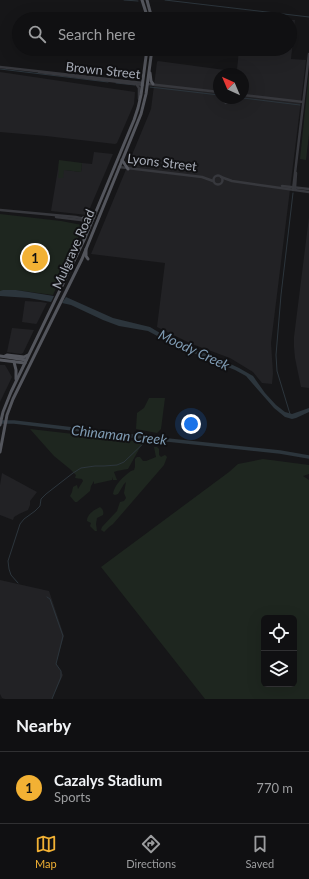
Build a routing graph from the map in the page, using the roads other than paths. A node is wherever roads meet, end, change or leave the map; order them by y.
1 (142, 0) edge
2 (147, 0) edge
3 (146, 12) edge
4 (150, 12) edge
5 (309, 54) edge
6 (146, 56) edge
7 (151, 56) edge
8 (0, 66) edge
9 (149, 67) junction
10 (33, 70) junction
11 (137, 84) junction
12 (143, 84) junction
13 (148, 84) junction
14 (153, 84) junction
15 (213, 91) edge
16 (249, 96) edge
17 (303, 102) junction
18 (139, 105) junction
19 (122, 160) junction
20 (296, 163) junction
21 (115, 166) junction
22 (119, 167) junction
23 (128, 169) junction
24 (214, 176) junction
25 (202, 177) junction
26 (221, 177) junction
27 (296, 177) junction
28 (213, 181) junction
29 (232, 181) junction
30 (294, 181) junction
31 (222, 182) junction
32 (275, 186) junction
33 (282, 186) junction
34 (301, 188) junction
35 (294, 189) junction
36 (309, 190) edge
37 (0, 210) edge
38 (94, 216) junction
39 (84, 220) junction
40 (91, 222) junction
41 (96, 224) junction
42 (88, 230) junction
43 (86, 247) junction
44 (76, 258) junction
45 (82, 259) junction
46 (88, 259) dead end
47 (2, 356) edge
48 (28, 356) junction
49 (0, 360) edge
50 (32, 360) junction
51 (25, 361) junction
52 (14, 362) junction
53 (30, 364) junction
54 (15, 383) junction
55 (0, 425) edge
56 (0, 452) edge

1 - 3 main road
2 - 4 main road
5 - 17 street
6 - 12 main road, Mulgrave Road
7 - 9 main road, Mulgrave Road
8 - 10 street, Brown Street
9 - 13 main road, Mulgrave Road
9 - 14 main road
10 - 11 street, Brown Street
10 - 12 street, Brown Street
11 - 12 street, Brown Street
11 - 18 street
12 - 13 main road, Brown Street
12 - 18 main road, Mulgrave Road
13 - 14 street, Brown Street
13 - 19 main road, Mulgrave Road
14 - 15 street, Brown Street
16 - 17 street
17 - 20 street
18 - 21 main road, Mulgrave Road
19 - 22 main road, Mulgrave Road
19 - 23 main road
20 - 27 street
20 - 30 street
21 - 22 main road
21 - 38 main road, Mulgrave Road
22 - 23 street, Lyons Street
22 - 41 main road, Mulgrave Road
23 - 25 street, Lyons Street
24 - 25 street, Lyons Street
24 - 26 street
24 - 28 street
25 - 28 street, Lyons Street
26 - 29 street
26 - 31 street
27 - 34 street
27 - 35 street
28 - 31 street
29 - 31 street
29 - 32 street
30 - 33 street
30 - 35 street
32 - 33 street
32 - 35 street
33 - 35 street
34 - 35 street
34 - 36 street
35 - 36 street
37 - 39 street
38 - 39 main road
38 - 40 main road, Mulgrave Road
39 - 40 street
39 - 42 main road
40 - 41 main road
40 - 42 main road, Mulgrave Road
41 - 43 main road, Mulgrave Road
42 - 44 main road, Mulgrave Road
43 - 45 main road, Mulgrave Road
43 - 46 main road
44 - 45 main road
44 - 48 main road, Mulgrave Road
45 - 50 main road, Mulgrave Road
47 - 48 main road
47 - 51 main road
48 - 51 main road, Mulgrave Road
49 - 52 main road
50 - 51 main road
50 - 53 main road, Mulgrave Road
51 - 52 main road
51 - 53 main road
51 - 54 main road, Mulgrave Road
52 - 54 main road
53 - 56 main road, Mulgrave Road
54 - 55 main road, Mulgrave Road

